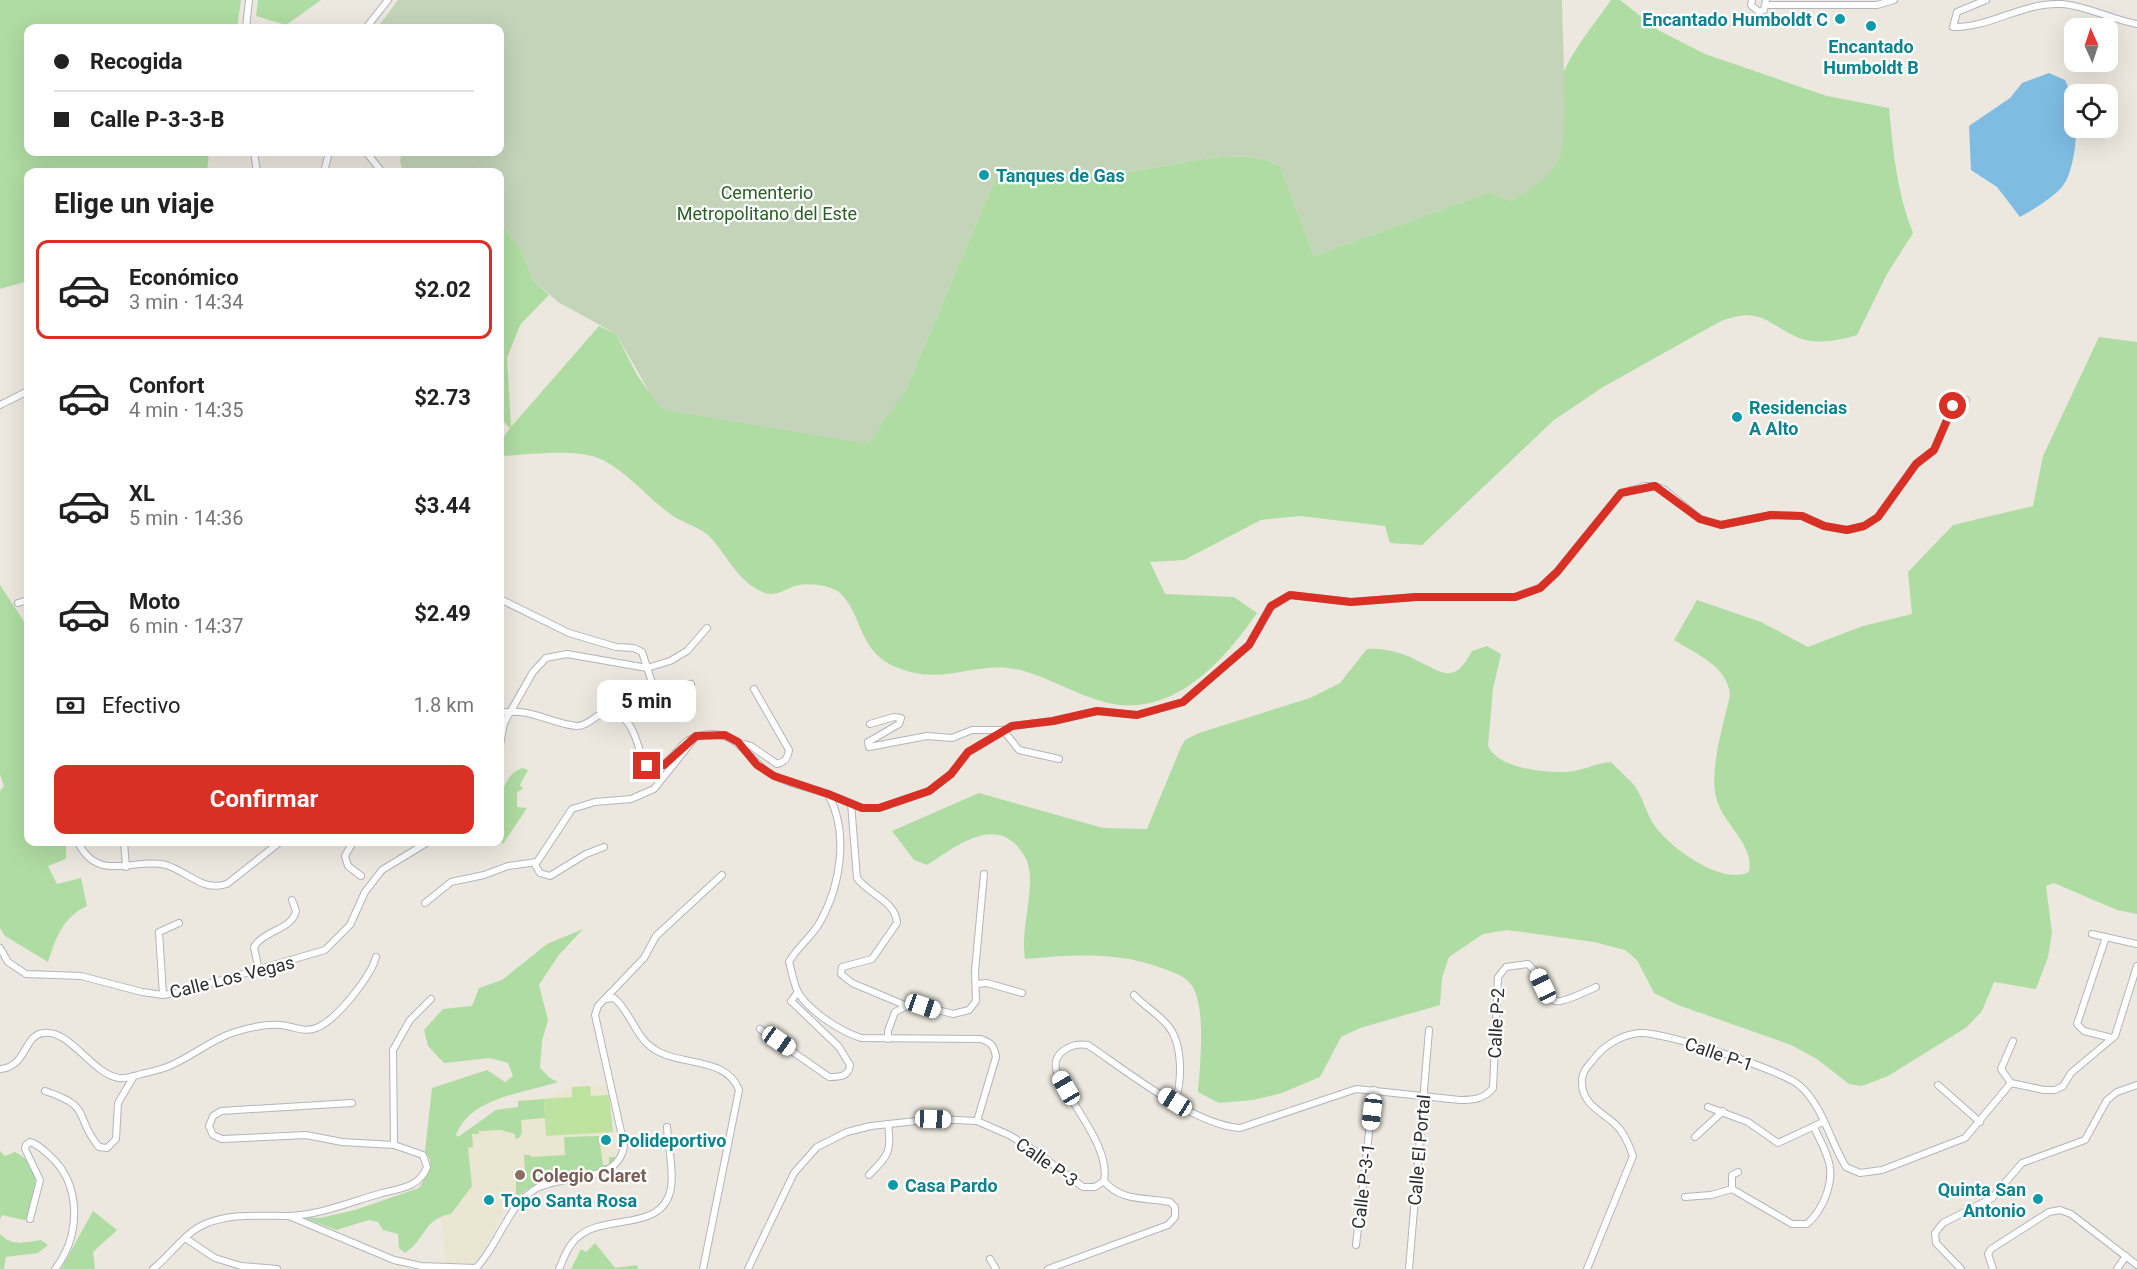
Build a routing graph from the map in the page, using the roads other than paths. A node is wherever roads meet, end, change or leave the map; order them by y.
1 (249, 0) edge
2 (388, 0) edge
3 (1752, 0) edge
4 (1894, 0) edge
5 (1986, 0) edge
6 (1766, 3) edge
7 (246, 24) edge
8 (369, 24) edge
9 (2137, 24) edge
10 (369, 156) edge
11 (379, 168) edge
12 (24, 393) edge
13 (1965, 400) dead end
14 (0, 405) edge
15 (24, 601) edge
16 (504, 601) edge
17 (18, 603) dead end
18 (707, 628) dead end
19 (647, 668) junction
20 (691, 684) dead end
21 (754, 689) dead end
22 (512, 712) junction
23 (504, 713) edge
24 (504, 723) edge
25 (870, 724) dead end
26 (1003, 730) junction
27 (696, 736) junction
28 (738, 742) junction
29 (1059, 759) dead end
30 (828, 794) junction
31 (850, 803) junction
32 (81, 846) edge
33 (124, 846) edge
34 (275, 846) edge
35 (351, 846) edge
36 (421, 846) edge
37 (604, 848) dead end
38 (534, 863) junction
39 (126, 867) junction
40 (984, 874) dead end
41 (722, 875) dead end
42 (362, 876) dead end
43 (292, 900) dead end
44 (425, 903) dead end
45 (179, 923) dead end
46 (2092, 934) dead end
47 (2106, 937) junction
48 (2137, 944) edge
49 (0, 948) edge
50 (376, 957) dead end
51 (2137, 966) edge
52 (259, 970) junction
53 (978, 984) junction
54 (1596, 987) dead end
55 (798, 992) junction
56 (1022, 993) dead end
57 (163, 995) junction
58 (1134, 995) dead end
59 (431, 999) dead end
60 (605, 999) junction
61 (907, 1006) junction
62 (760, 1029) dead end
63 (1429, 1030) dead end
64 (2112, 1038) junction
65 (888, 1039) junction
66 (2013, 1041) dead end
67 (0, 1069) edge
68 (134, 1076) junction
69 (2011, 1083) junction
70 (1938, 1085) dead end
71 (2137, 1085) edge
72 (1374, 1090) junction
73 (45, 1091) dead end
74 (1424, 1095) junction
75 (1175, 1102) junction
76 (352, 1103) dead end
77 (1708, 1107) dead end
78 (1723, 1112) junction
79 (977, 1121) junction
80 (1823, 1122) junction
81 (1980, 1122) junction
82 (888, 1124) junction
83 (666, 1127) dead end
84 (1814, 1127) junction
85 (1695, 1137) dead end
86 (394, 1145) junction
87 (1738, 1172) dead end
88 (869, 1175) dead end
89 (1104, 1181) junction
90 (1732, 1189) junction
91 (1685, 1197) dead end
92 (289, 1216) junction
93 (30, 1219) dead end
94 (185, 1238) junction
95 (1356, 1245) dead end
96 (2126, 1257) junction
97 (990, 1259) dead end
98 (2137, 1265) edge
99 (476, 1268) edge
100 (55, 1269) edge
101 (153, 1269) edge
102 (277, 1269) edge
103 (559, 1269) edge
104 (703, 1269) edge
105 (748, 1269) edge
106 (996, 1269) edge
107 (1048, 1269) edge
108 (1409, 1269) edge
109 (1587, 1269) edge
110 (1961, 1269) edge
111 (1993, 1269) edge
112 (2117, 1269) edge

1 - 7 street
2 - 8 street
3 - 6 street
4 - 6 street
5 - 9 street
10 - 11 street
12 - 14 street
13 - 26 street
15 - 17 street
16 - 19 street
18 - 19 street
19 - 20 street
19 - 22 street
21 - 28 street
22 - 23 street
22 - 24 street
22 - 27 street
25 - 26 street
26 - 29 street
26 - 31 street
27 - 28 street
27 - 38 street
28 - 30 street
30 - 31 street
30 - 55 street
31 - 61 street
32 - 39 street
33 - 39 street
34 - 39 street
35 - 42 street
36 - 52 street, Calle Los Vegas
37 - 38 street
38 - 44 street
40 - 53 street
41 - 60 street
43 - 52 street
45 - 57 street
46 - 47 street
47 - 48 street
47 - 64 street
49 - 57 street, Calle Los Vegas
50 - 68 street
51 - 64 street
52 - 57 street, Calle Los Vegas
53 - 56 street
53 - 61 street
54 - 74 street, Calle P-2
55 - 62 street
55 - 65 street
58 - 75 street
59 - 86 street
60 - 99 street
60 - 104 street
61 - 65 street
63 - 74 street, Calle El Portal
64 - 69 street
65 - 79 street
66 - 69 street
67 - 68 street
68 - 73 street
69 - 81 street, Calle P-1
70 - 81 street
71 - 110 street
72 - 74 street, Calle P-3
72 - 75 street, Calle P-3
72 - 95 street, Calle P-3-1
74 - 108 street, Calle El Portal
75 - 89 street, Calle P-3
76 - 86 street
77 - 78 street
78 - 84 street
78 - 85 street
79 - 82 street, Calle P-3
79 - 89 street, Calle P-3
80 - 81 street, Calle P-1
80 - 84 street
80 - 109 street, Calle P-1
82 - 88 street
82 - 105 street, Calle P-3
83 - 103 street
84 - 90 street
86 - 92 street
87 - 90 street
89 - 107 street
90 - 91 street
92 - 94 street
92 - 99 street
93 - 100 street
94 - 101 street
94 - 102 street
96 - 98 street
96 - 111 street
96 - 112 street
97 - 106 street

